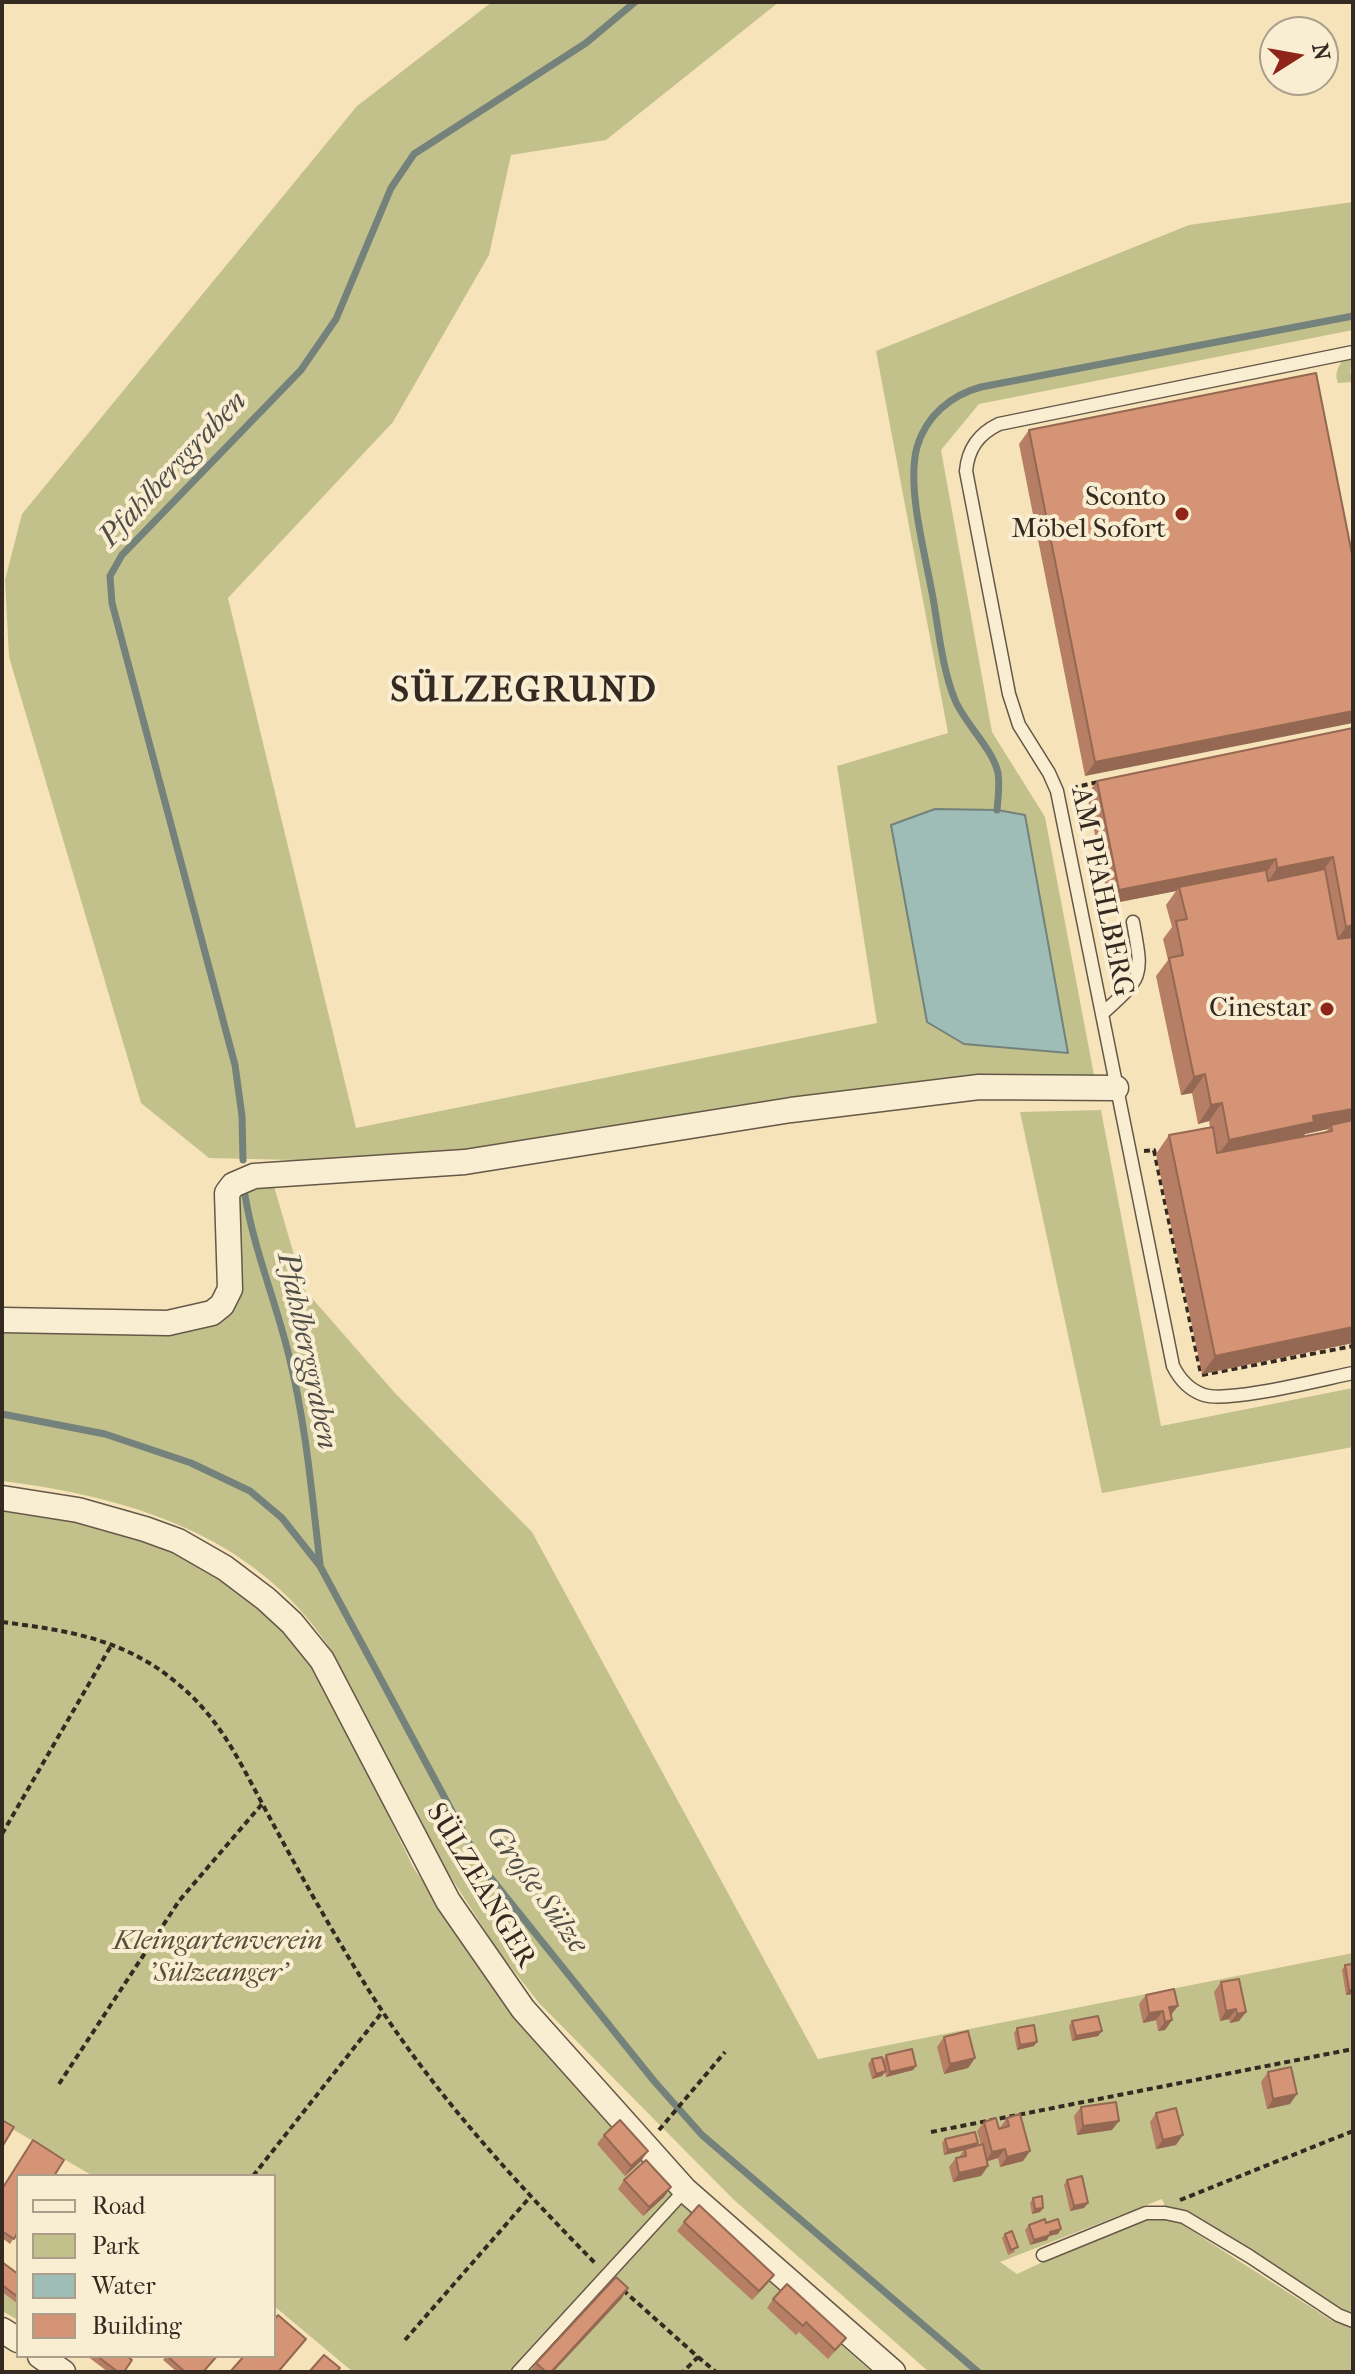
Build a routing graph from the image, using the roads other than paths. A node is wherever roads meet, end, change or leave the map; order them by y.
1 (1353, 352) edge
2 (1133, 922) dead end
3 (1102, 1014) junction
4 (1116, 1088) junction
5 (2, 1320) edge
6 (1353, 1373) edge
7 (2, 1498) edge
8 (685, 2190) junction
9 (1043, 2255) dead end
10 (1353, 2321) edge
11 (43, 2358) edge
12 (63, 2372) edge
13 (518, 2372) edge
14 (893, 2372) edge

1 - 3 lane, AM PFAHLBERG
2 - 3 lane
3 - 4 lane, AM PFAHLBERG
4 - 5 street
4 - 6 lane, AM PFAHLBERG
7 - 8 street, SÜLZEANGER
8 - 13 lane
8 - 14 street, SÜLZEANGER
9 - 10 lane
11 - 12 street

